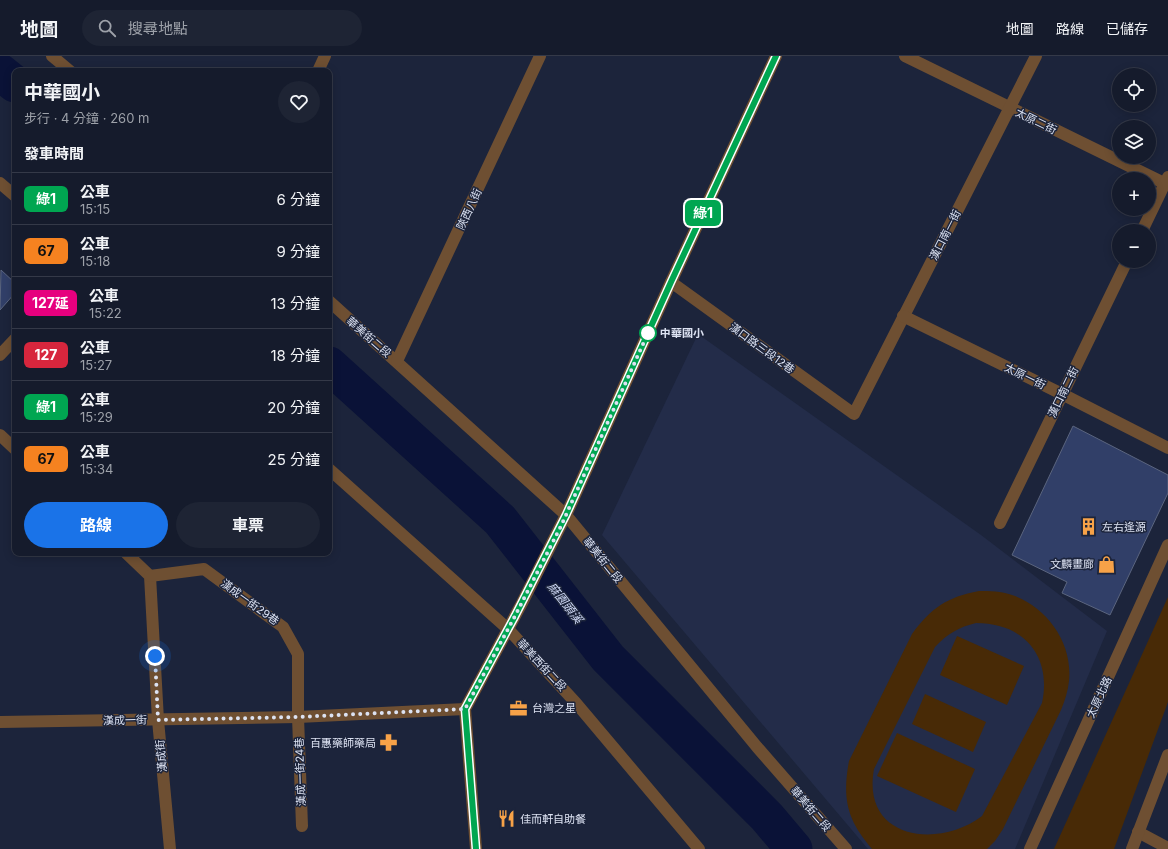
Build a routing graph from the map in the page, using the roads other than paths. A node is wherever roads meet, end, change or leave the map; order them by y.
1 (52, 56) edge
2 (326, 56) edge
3 (540, 56) edge
4 (776, 56) edge
5 (904, 56) edge
6 (1036, 56) edge
7 (66, 68) edge
8 (320, 68) edge
9 (1010, 108) junction
10 (1167, 181) edge
11 (0, 183) edge
12 (12, 193) edge
13 (1146, 224) edge
14 (1124, 268) edge
15 (671, 282) junction
16 (332, 304) edge
17 (903, 316) junction
18 (12, 342) edge
19 (0, 355) edge
20 (397, 361) junction
21 (1062, 394) junction
22 (854, 414) joint
23 (0, 434) edge
24 (12, 446) edge
25 (1168, 448) edge
26 (332, 472) edge
27 (566, 515) junction
28 (1000, 523) dead end
29 (1168, 545) edge
30 (129, 556) edge
31 (150, 576) junction
32 (508, 629) junction
33 (465, 709) junction
34 (298, 717) junction
35 (158, 720) junction
36 (0, 722) edge
37 (1168, 755) edge
38 (302, 826) dead end
39 (1138, 832) junction
40 (1168, 848) edge
41 (170, 849) edge
42 (476, 849) edge
43 (699, 849) edge
44 (846, 849) edge
45 (1030, 849) edge
46 (1132, 849) edge

1 - 7 street
2 - 8 street
3 - 20 street, 陝西八街
4 - 15 street
5 - 9 street, 太原二街
6 - 9 street, 漢口南一街
9 - 10 street, 太原二街
9 - 17 street, 漢口南一街
10 - 13 street
11 - 12 street
14 - 21 street, 漢口南二街
15 - 22 street, 漢口路三段12巷
15 - 27 street
16 - 20 street, 華美街二段
17 - 21 street, 太原一街
17 - 22 street, 漢口南一街
18 - 19 street
20 - 27 street, 華美街二段
21 - 25 street, 太原一街
21 - 28 street, 漢口南二街
23 - 24 street
26 - 32 street, 華美西街二段
27 - 32 street
27 - 44 street, 華美街二段
29 - 45 street, 太原北路
30 - 31 street
31 - 34 street, 漢成一街29巷
31 - 35 street, 漢成街
32 - 33 street
32 - 43 street, 華美西街二段
33 - 34 street, 漢成一街
33 - 42 street
34 - 35 street, 漢成一街
34 - 38 street, 漢成一街24巷
35 - 36 street, 漢成一街
35 - 41 street, 漢成街
37 - 39 street
39 - 40 street
39 - 46 street

